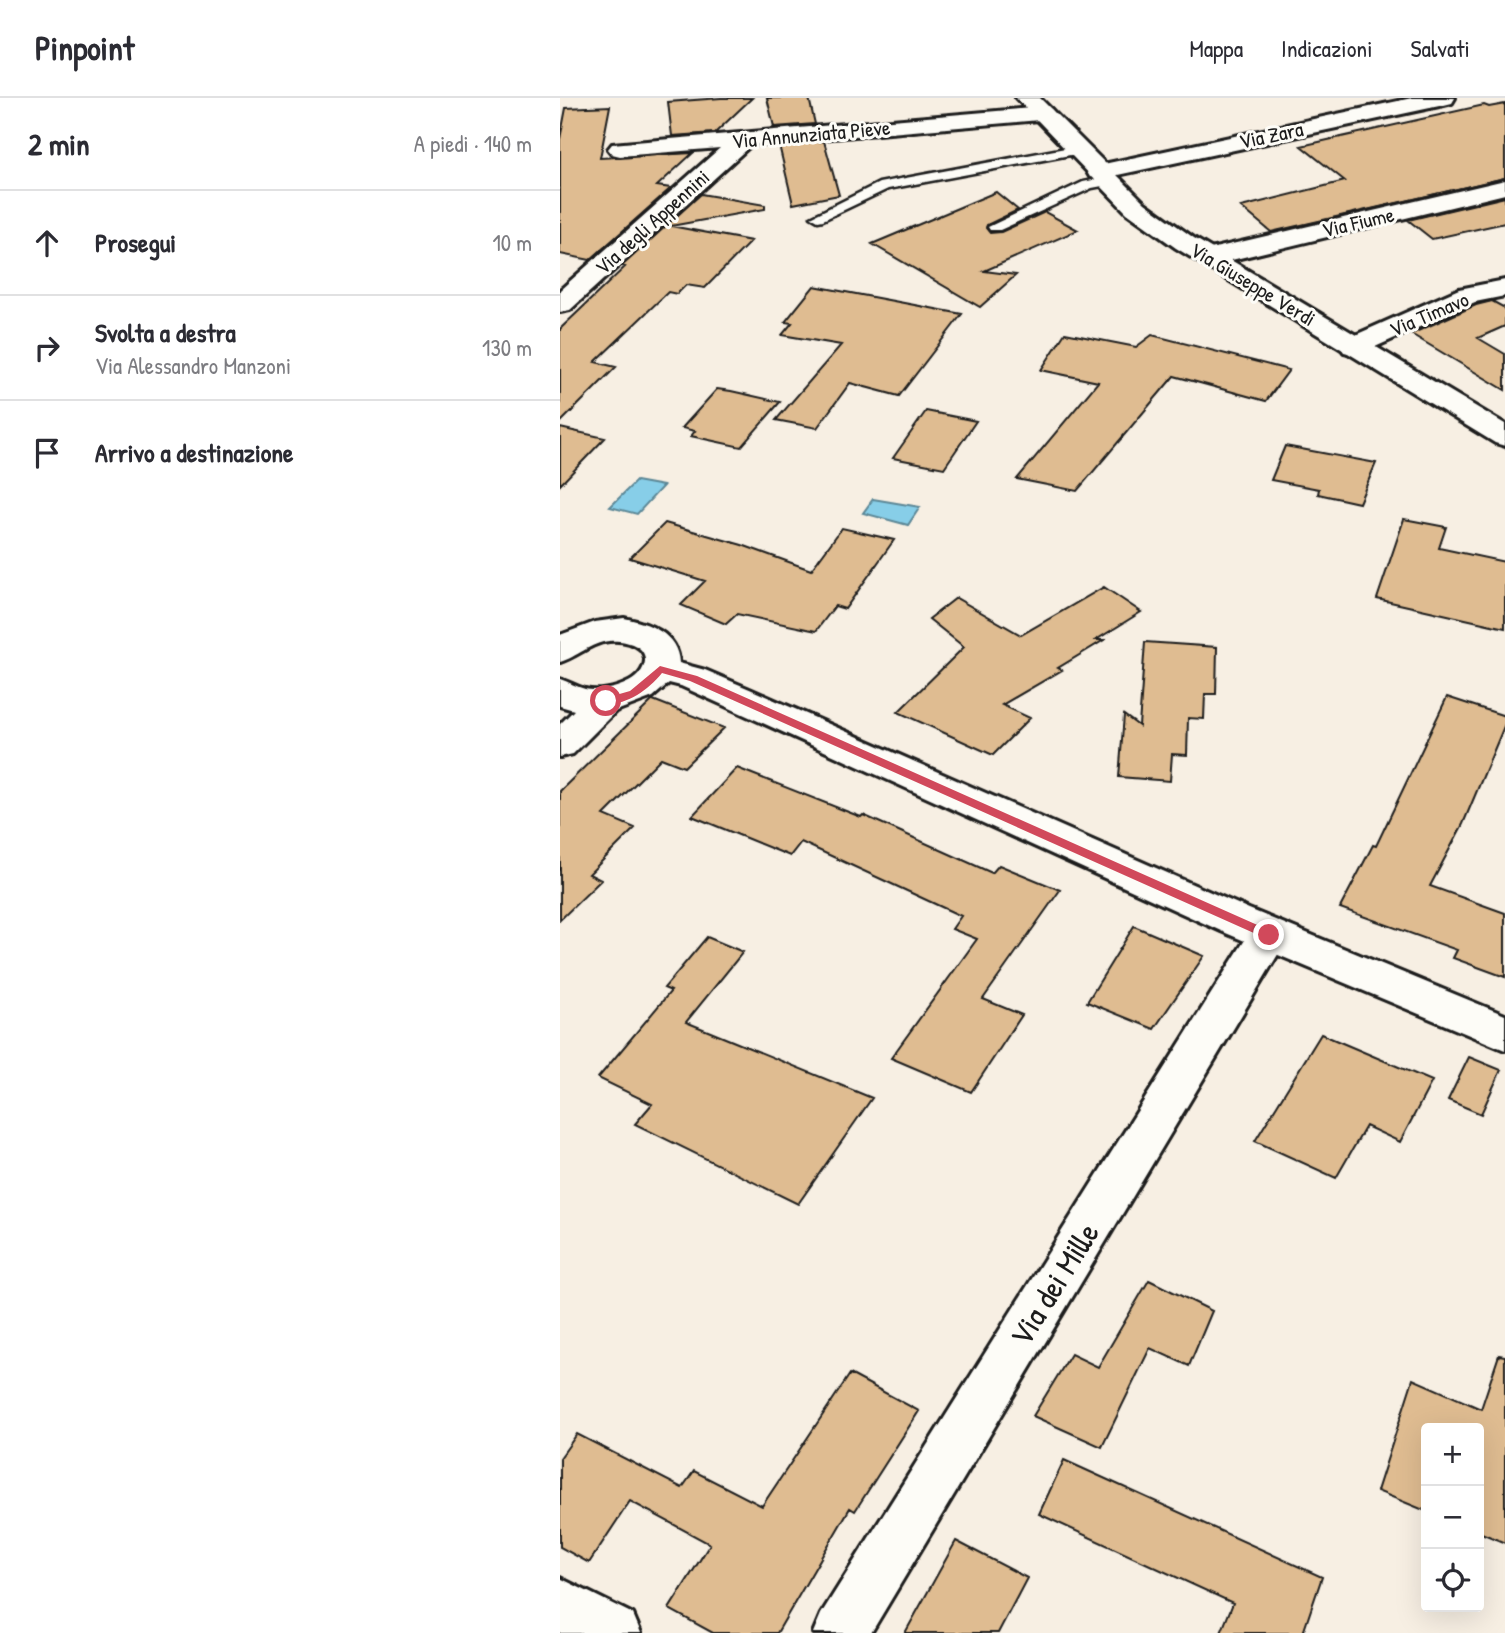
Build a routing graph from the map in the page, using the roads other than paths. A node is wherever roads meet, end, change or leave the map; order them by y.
1 (1444, 98) edge
2 (1035, 106) edge
3 (744, 139) junction
4 (620, 149) dead end
5 (1076, 150) junction
6 (1103, 177) junction
7 (1505, 187) edge
8 (818, 217) dead end
9 (995, 227) dead end
10 (1211, 257) junction
11 (1505, 288) edge
12 (560, 304) edge
13 (1354, 346) junction
14 (1505, 437) edge
15 (568, 634) edge
16 (660, 669) junction
17 (560, 691) edge
18 (606, 701) junction
19 (560, 745) edge
20 (1269, 935) junction
21 (1505, 1032) edge
22 (560, 1605) edge
23 (614, 1633) edge
24 (840, 1633) edge

1 - 6 street, Via Zara
2 - 3 street, Via Annunziata Pieve
2 - 5 street, Via Giuseppe Verdi
3 - 4 street, Via Annunziata Pieve
3 - 12 street, Via degli Appennini
5 - 6 street, Via Giuseppe Verdi
5 - 8 lane
6 - 9 lane
6 - 10 street, Via Giuseppe Verdi
7 - 10 street, Via Fiume
10 - 13 street, Via Giuseppe Verdi
11 - 13 street, Via Timavo
13 - 14 street, Via Giuseppe Verdi
15 - 16 street
16 - 18 street
16 - 20 street
17 - 18 street
18 - 19 street
20 - 21 street
20 - 24 street, Via dei Mille
22 - 23 street

